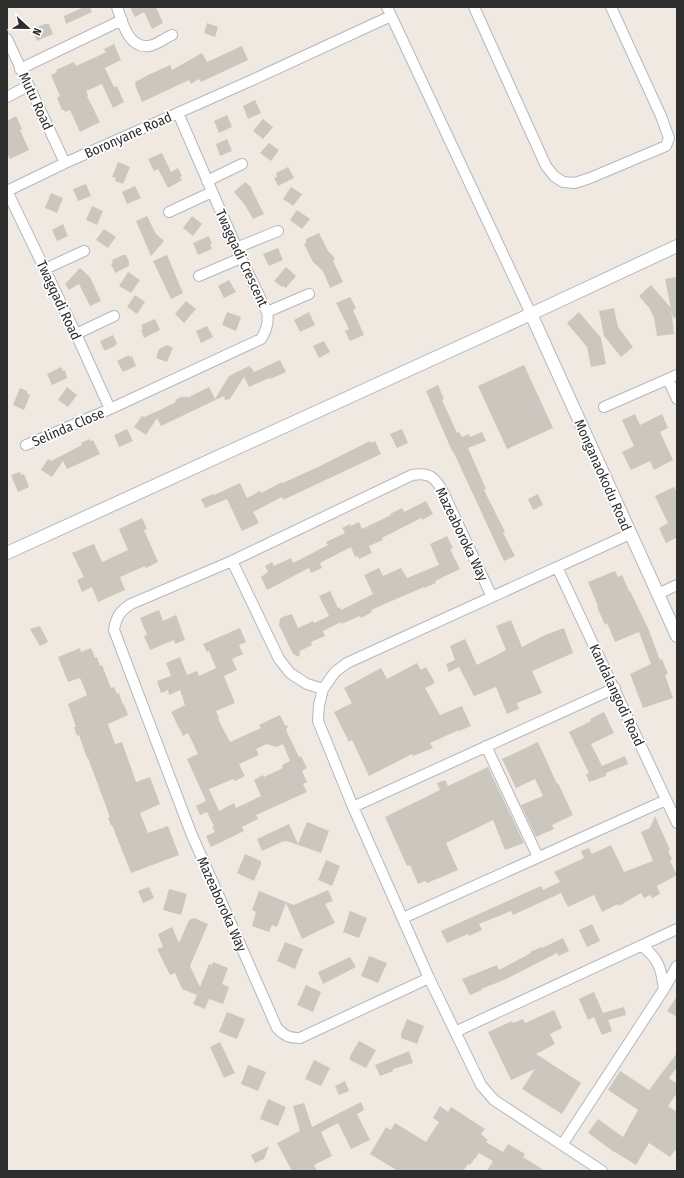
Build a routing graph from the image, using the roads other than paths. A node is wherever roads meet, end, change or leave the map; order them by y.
1 (117, 7) edge
2 (474, 7) edge
3 (611, 7) edge
4 (389, 11) edge
5 (122, 20) junction
6 (172, 35) dead end
7 (7, 39) edge
8 (20, 69) junction
9 (28, 86) junction
10 (7, 97) edge
11 (178, 113) junction
12 (65, 163) junction
13 (242, 164) dead end
14 (207, 181) junction
15 (7, 191) edge
16 (212, 192) junction
17 (169, 212) dead end
18 (278, 231) dead end
19 (677, 246) edge
20 (236, 248) junction
21 (84, 251) dead end
22 (241, 258) junction
23 (45, 269) junction
24 (199, 276) dead end
25 (309, 294) dead end
26 (267, 312) junction
27 (531, 314) junction
28 (114, 316) dead end
29 (76, 334) junction
30 (673, 377) edge
31 (677, 399) edge
32 (604, 407) dead end
33 (110, 409) junction
34 (26, 445) dead end
35 (630, 534) junction
36 (7, 553) edge
37 (232, 561) junction
38 (557, 568) junction
39 (677, 586) edge
40 (658, 594) junction
41 (492, 597) junction
42 (677, 636) edge
43 (615, 688) junction
44 (323, 689) junction
45 (486, 746) junction
46 (666, 800) junction
47 (353, 807) junction
48 (677, 823) edge
49 (538, 857) junction
50 (403, 918) junction
51 (677, 929) edge
52 (642, 946) junction
53 (677, 966) edge
54 (429, 978) junction
55 (664, 989) junction
56 (455, 1032) junction
57 (562, 1144) junction
58 (602, 1171) edge

1 - 5 street
2 - 3 street
4 - 11 street, Boronyane Road
4 - 27 street
5 - 6 street
5 - 8 street
7 - 8 street, Mutu Road
8 - 9 street, Mutu Road
9 - 10 street
9 - 12 street, Mutu Road
11 - 12 street, Boronyane Road
11 - 14 street, Twagqadi Crescent
12 - 15 street, Boronyane Road
13 - 14 street
14 - 16 street, Twagqadi Crescent
15 - 23 street, Twagqadi Road
16 - 17 street
16 - 20 street, Twagqadi Crescent
18 - 20 street
19 - 27 street
20 - 22 street, Twagqadi Crescent
21 - 23 street
22 - 24 street
22 - 26 street, Twagqadi Crescent
23 - 29 street, Twagqadi Road
25 - 26 street
26 - 33 street, Twagqadi Crescent
27 - 35 street, Monganaokodu Road
27 - 36 street
28 - 29 street
29 - 33 street, Twagqadi Road
30 - 31 street
30 - 32 street
33 - 34 street, Selinda Close
35 - 38 street
35 - 40 street, Monganaokodu Road
37 - 41 street, Mazeaboroka Way
37 - 44 street
37 - 54 street, Mazeaboroka Way
38 - 41 street
38 - 43 street, Kandalangodi Road
39 - 40 street
40 - 42 street, Monganaokodu Road
41 - 44 street
43 - 45 street
43 - 46 street, Kandalangodi Road
44 - 47 street
45 - 47 street
45 - 49 street
46 - 48 street, Kandalangodi Road
46 - 49 street
47 - 50 street
49 - 50 street
50 - 54 street
51 - 52 street
52 - 55 street
52 - 56 street
53 - 55 street
54 - 56 street
55 - 57 street
56 - 57 street
57 - 58 street

